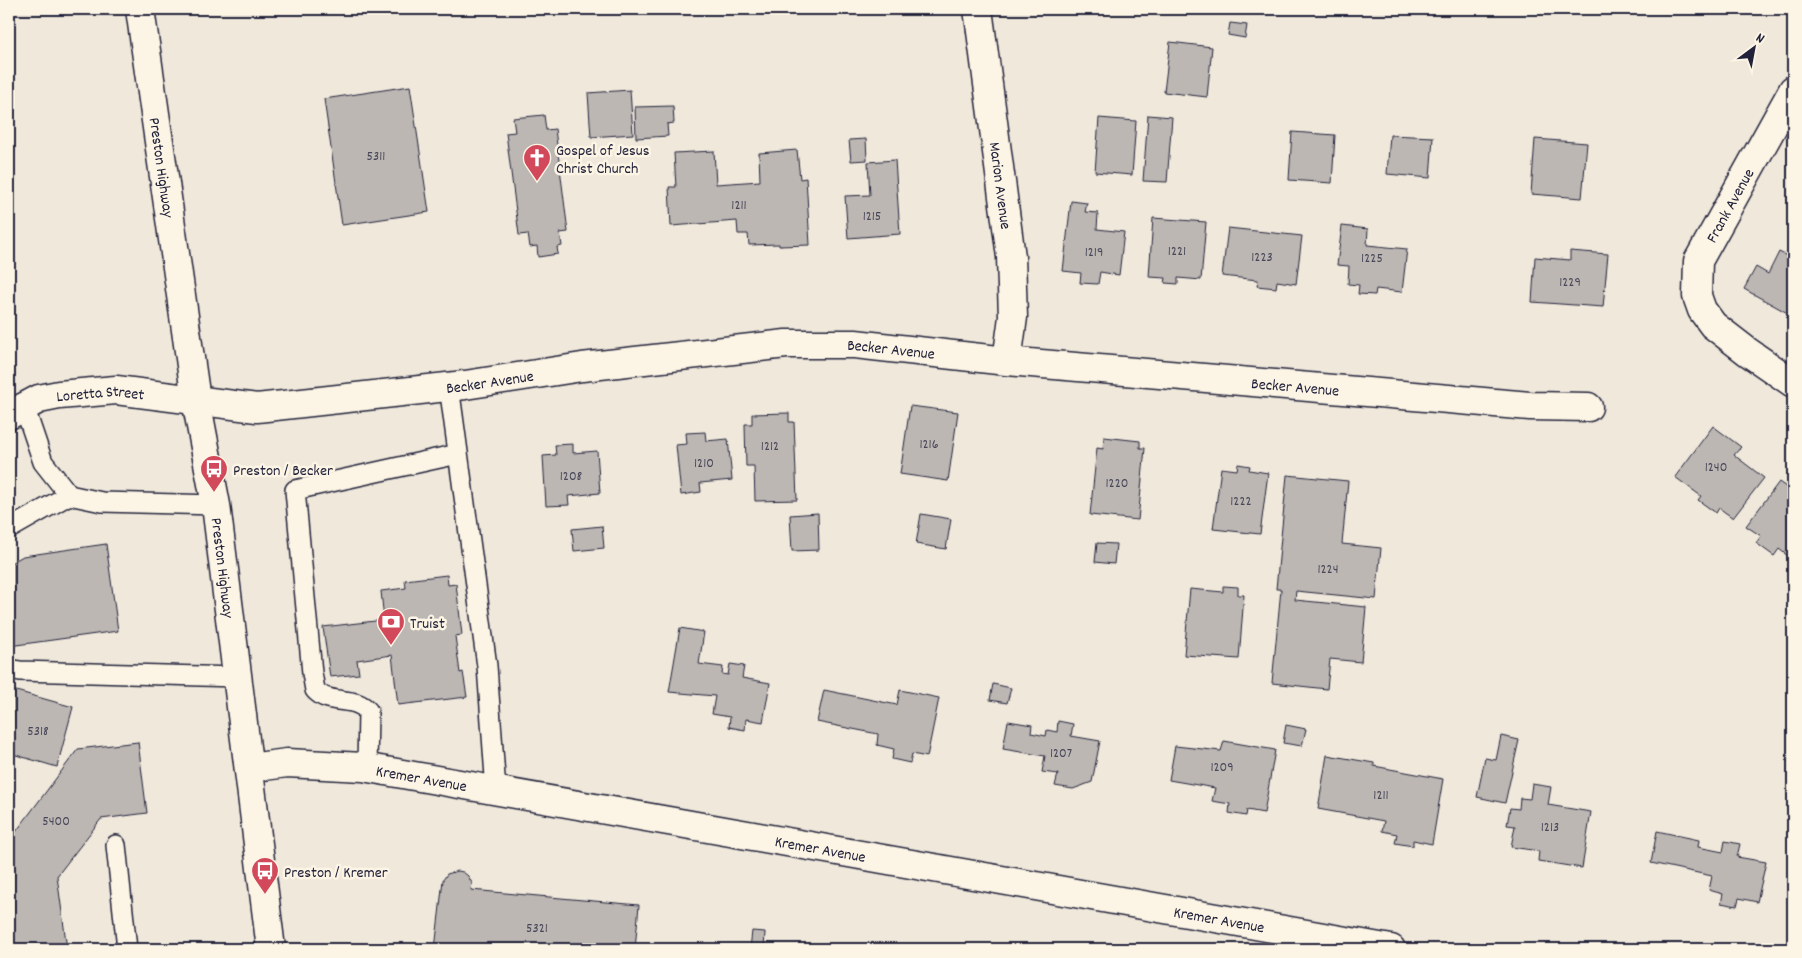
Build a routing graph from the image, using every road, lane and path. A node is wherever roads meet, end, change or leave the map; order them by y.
1 (140, 9) edge
2 (978, 9) edge
3 (1793, 90) edge
4 (1007, 361) junction
5 (1793, 383) edge
6 (449, 386) junction
7 (196, 400) junction
8 (1588, 407) dead end
9 (17, 410) edge
10 (458, 454) junction
11 (68, 495) junction
12 (216, 505) junction
13 (9, 529) edge
14 (9, 669) edge
15 (237, 677) junction
16 (249, 768) junction
17 (367, 768) junction
18 (496, 791) junction
19 (116, 845) dead end
20 (127, 949) edge
21 (271, 949) edge
22 (1391, 949) edge

1 - 7 street, Preston Highway
2 - 4 street, Marion Avenue
3 - 5 street, Frank Avenue
4 - 6 street, Becker Avenue
4 - 8 street, Becker Avenue
6 - 7 street, Becker Avenue
6 - 10 lane
7 - 9 street, Loretta Street
7 - 12 street, Preston Highway
9 - 11 lane
10 - 17 lane
10 - 18 lane
11 - 12 lane
11 - 13 lane
12 - 15 street, Preston Highway
14 - 15 lane
15 - 16 street, Preston Highway
16 - 17 street, Kremer Avenue
16 - 21 street, Preston Highway
17 - 18 street, Kremer Avenue
18 - 22 street, Kremer Avenue
19 - 20 lane

